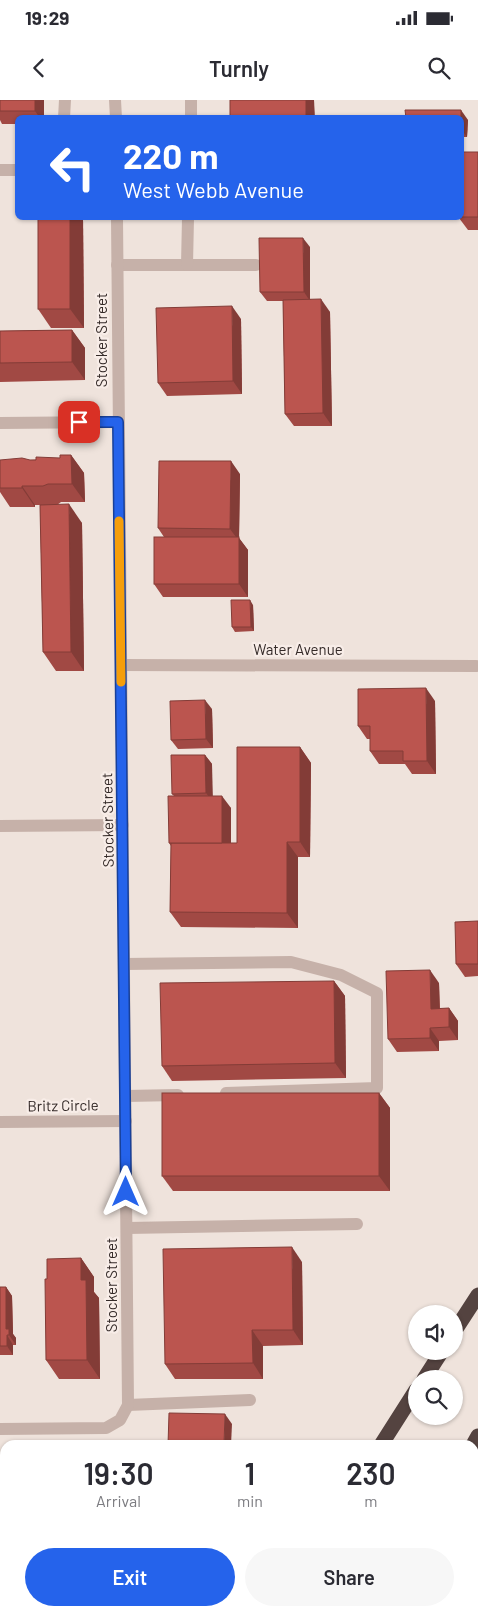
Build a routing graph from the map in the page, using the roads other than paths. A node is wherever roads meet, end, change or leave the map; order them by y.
1 (65, 100) edge
2 (116, 100) edge
3 (191, 100) edge
4 (64, 115) edge
5 (116, 115) edge
6 (191, 115) edge
7 (0, 170) edge
8 (15, 170) edge
9 (117, 220) edge
10 (188, 220) edge
11 (117, 265) junction
12 (187, 265) junction
13 (256, 265) dead end
14 (0, 422) edge
15 (118, 422) junction
16 (121, 665) junction
17 (476, 666) dead end
18 (123, 825) junction
19 (0, 826) edge
20 (124, 964) junction
21 (193, 1094) edge
22 (213, 1094) edge
23 (126, 1096) junction
24 (126, 1121) junction
25 (0, 1122) edge
26 (357, 1224) dead end
27 (127, 1228) junction
28 (478, 1295) edge
29 (463, 1318) edge
30 (250, 1400) dead end
31 (408, 1403) edge
32 (128, 1406) junction
33 (0, 1429) edge
34 (384, 1440) edge

1 - 4 street
2 - 5 street
3 - 6 street
7 - 8 street
9 - 11 street, Stocker Street
10 - 12 street
11 - 12 street
11 - 15 street, Stocker Street
12 - 13 street
14 - 15 street
15 - 16 street, Stocker Street
16 - 17 street, Water Avenue
16 - 18 street, Stocker Street
18 - 19 street
18 - 20 street, Stocker Street
20 - 22 street
20 - 23 street, Stocker Street
21 - 23 street
23 - 24 street, Stocker Street
24 - 25 street, Britz Circle
24 - 27 street, Stocker Street
26 - 27 street
27 - 32 street, Stocker Street
28 - 29 highway
30 - 32 street
31 - 34 highway
32 - 33 street

